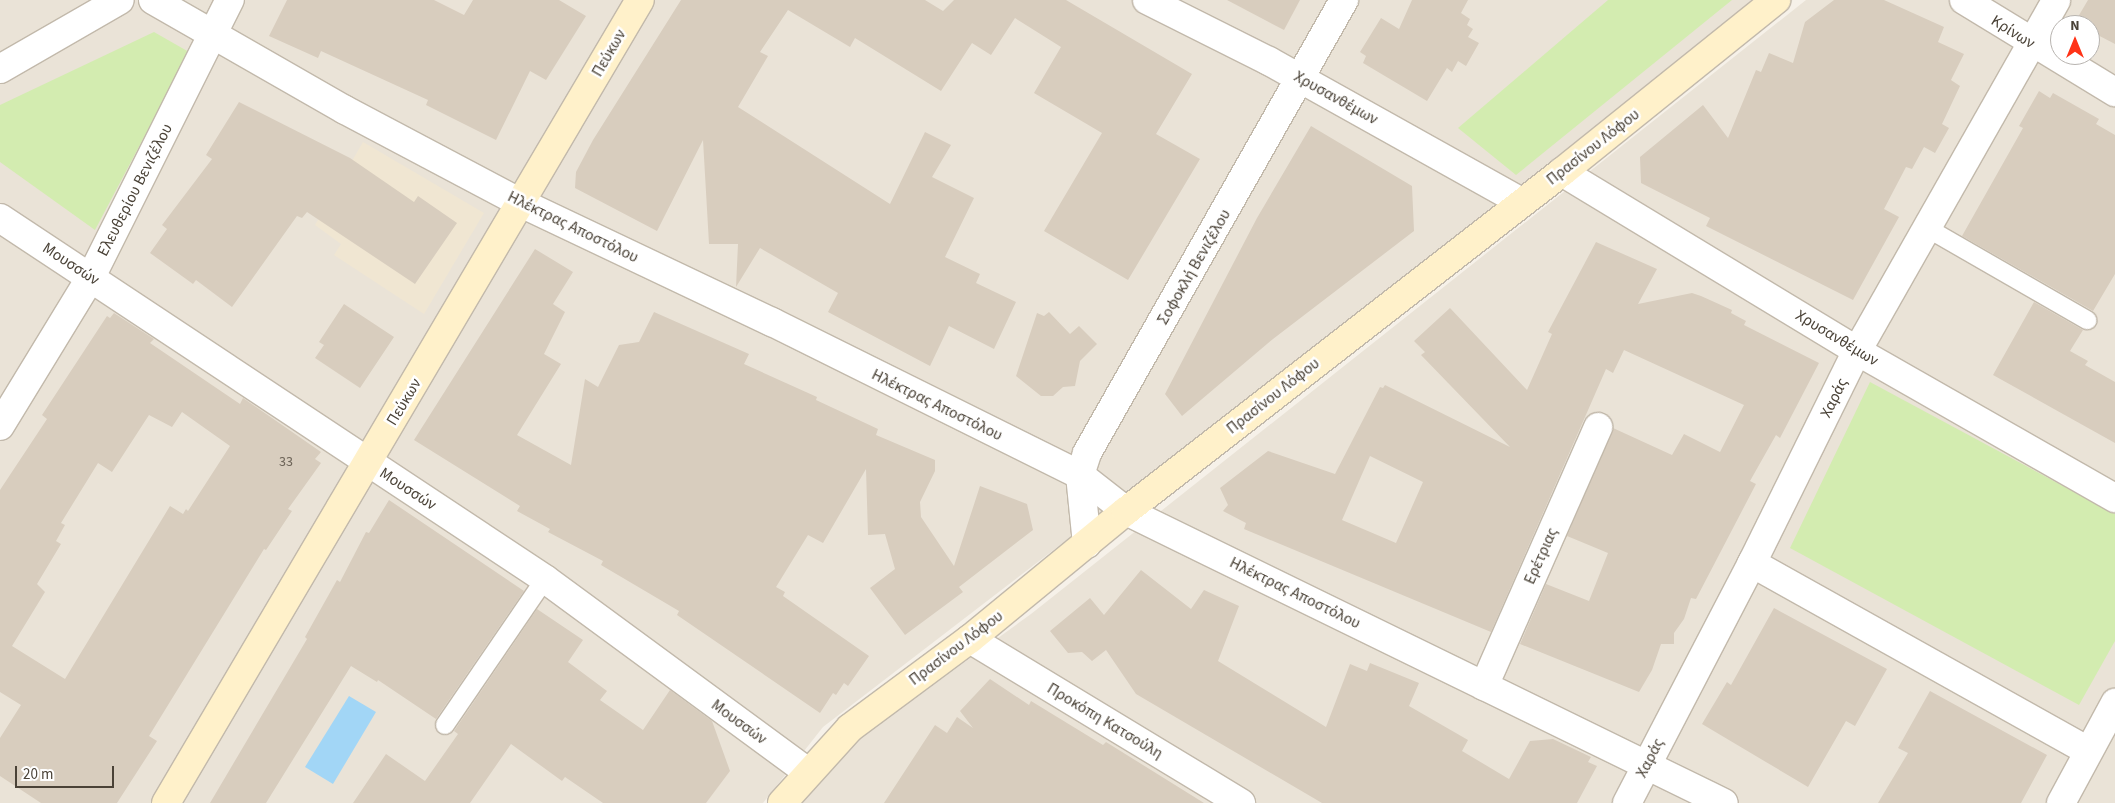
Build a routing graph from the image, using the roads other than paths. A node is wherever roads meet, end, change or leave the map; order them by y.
1 (120, 0) edge
2 (153, 0) edge
3 (230, 0) edge
4 (640, 0) edge
5 (1148, 0) edge
6 (1344, 0) edge
7 (1776, 0) edge
8 (1964, 0) edge
9 (2056, 0) edge
10 (212, 36) junction
11 (2032, 44) junction
12 (0, 69) edge
13 (1301, 78) junction
14 (2115, 92) edge
15 (1562, 172) junction
16 (1521, 202) junction
17 (521, 203) junction
18 (0, 218) edge
19 (1927, 228) junction
20 (91, 277) junction
21 (2087, 320) dead end
22 (1857, 351) junction
23 (0, 426) edge
24 (1598, 427) dead end
25 (368, 463) junction
26 (1080, 475) junction
27 (2115, 498) edge
28 (1126, 511) junction
29 (1087, 544) junction
30 (1752, 564) junction
31 (545, 579) junction
32 (970, 639) junction
33 (1484, 686) junction
34 (2115, 703) edge
35 (445, 726) dead end
36 (2088, 751) junction
37 (1647, 764) junction
38 (808, 772) junction
39 (166, 803) edge
40 (782, 803) edge
41 (1240, 803) edge
42 (1627, 803) edge
43 (1724, 803) edge
44 (2061, 803) edge

1 - 12 street
2 - 10 street, Ηλέκτρας Αποστόλου
3 - 10 street, Ελευθερίου Βενιζέλου
4 - 17 street, Πεύκων
5 - 13 street, Χρυσανθέμων
6 - 13 street, Σοφοκλή Βενιζέλου
7 - 15 street, Πρασίνου Λόφου
8 - 11 street, Κρίνων
9 - 11 street, Χαράς
10 - 17 street, Ηλέκτρας Αποστόλου
10 - 20 street, Ελευθερίου Βενιζέλου
11 - 14 street, Κρίνων
11 - 19 street, Χαράς
13 - 16 street, Χρυσανθέμων
13 - 26 street, Σοφοκλή Βενιζέλου
15 - 16 street, Πρασίνου Λόφου
15 - 22 street, Χρυσανθέμων
16 - 28 street, Πρασίνου Λόφου
17 - 25 street, Πεύκων
17 - 26 street, Ηλέκτρας Αποστόλου
18 - 20 street, Μουσσών
19 - 21 lane
19 - 22 street, Χαράς
20 - 23 street, Ελευθερίου Βενιζέλου
20 - 25 street, Μουσσών
22 - 27 street, Χρυσανθέμων
22 - 30 street, Χαράς
24 - 33 street, Ερέτριας
25 - 31 street, Μουσσών
25 - 39 street, Πεύκων
26 - 28 street, Ηλέκτρας Αποστόλου
26 - 29 street, Σοφοκλή Βενιζέλου
28 - 29 street, Πρασίνου Λόφου
28 - 33 street, Ηλέκτρας Αποστόλου
29 - 32 street, Πρασίνου Λόφου
30 - 36 street
30 - 37 street, Χαράς
31 - 35 lane
31 - 38 street, Μουσσών
32 - 38 street, Πρασίνου Λόφου
32 - 41 street, Προκόπη Κατσούλη
33 - 37 street, Ηλέκτρας Αποστόλου
34 - 36 street
36 - 44 street
37 - 42 street, Χαράς
37 - 43 street, Ηλέκτρας Αποστόλου
38 - 40 street, Πρασίνου Λόφου

